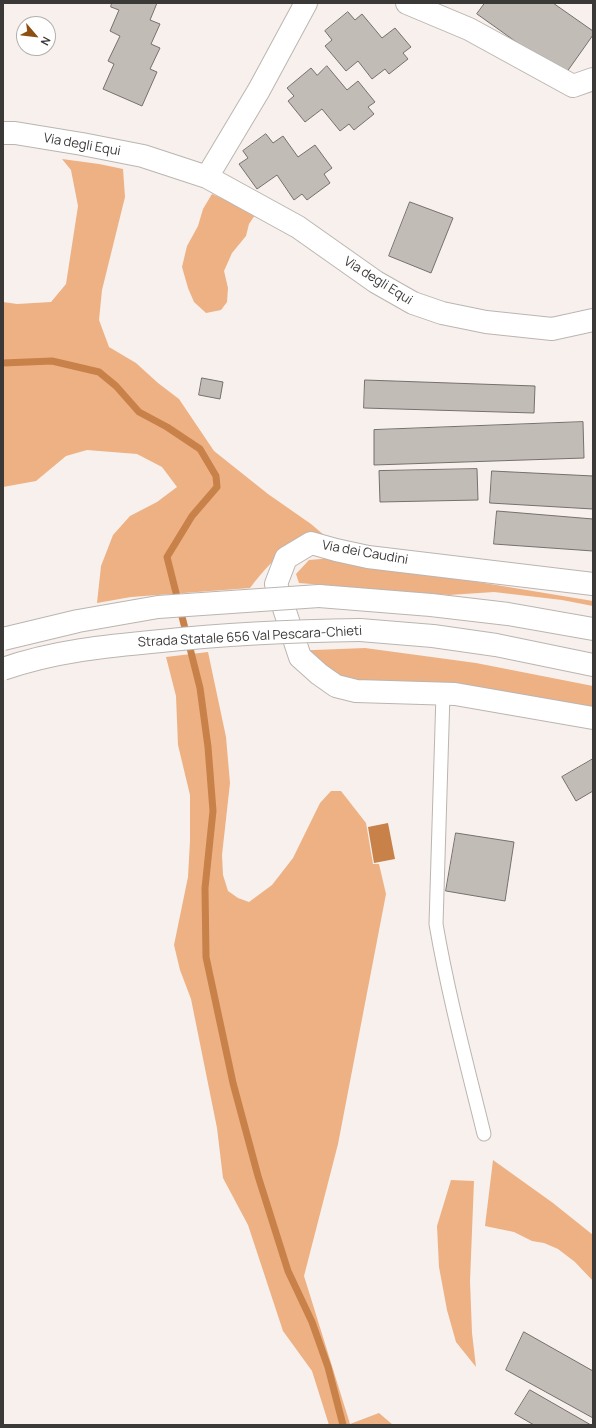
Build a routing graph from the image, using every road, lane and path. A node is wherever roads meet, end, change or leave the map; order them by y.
1 (306, 3) edge
2 (407, 3) edge
3 (593, 79) edge
4 (3, 133) edge
5 (206, 177) junction
6 (593, 320) edge
7 (593, 584) edge
8 (593, 629) edge
9 (3, 639) edge
10 (593, 665) edge
11 (3, 669) edge
12 (443, 694) junction
13 (593, 718) edge
14 (484, 1134) dead end

1 - 5 main road
2 - 3 main road
4 - 5 main road, Via degli Equi
5 - 6 main road, Via degli Equi
7 - 12 main road, Via dei Caudini
8 - 9 main road, bridge
10 - 11 main road, Strada Statale 656 Val Pescara-Chieti, bridge
12 - 13 main road, Via dei Caudini
12 - 14 lane

